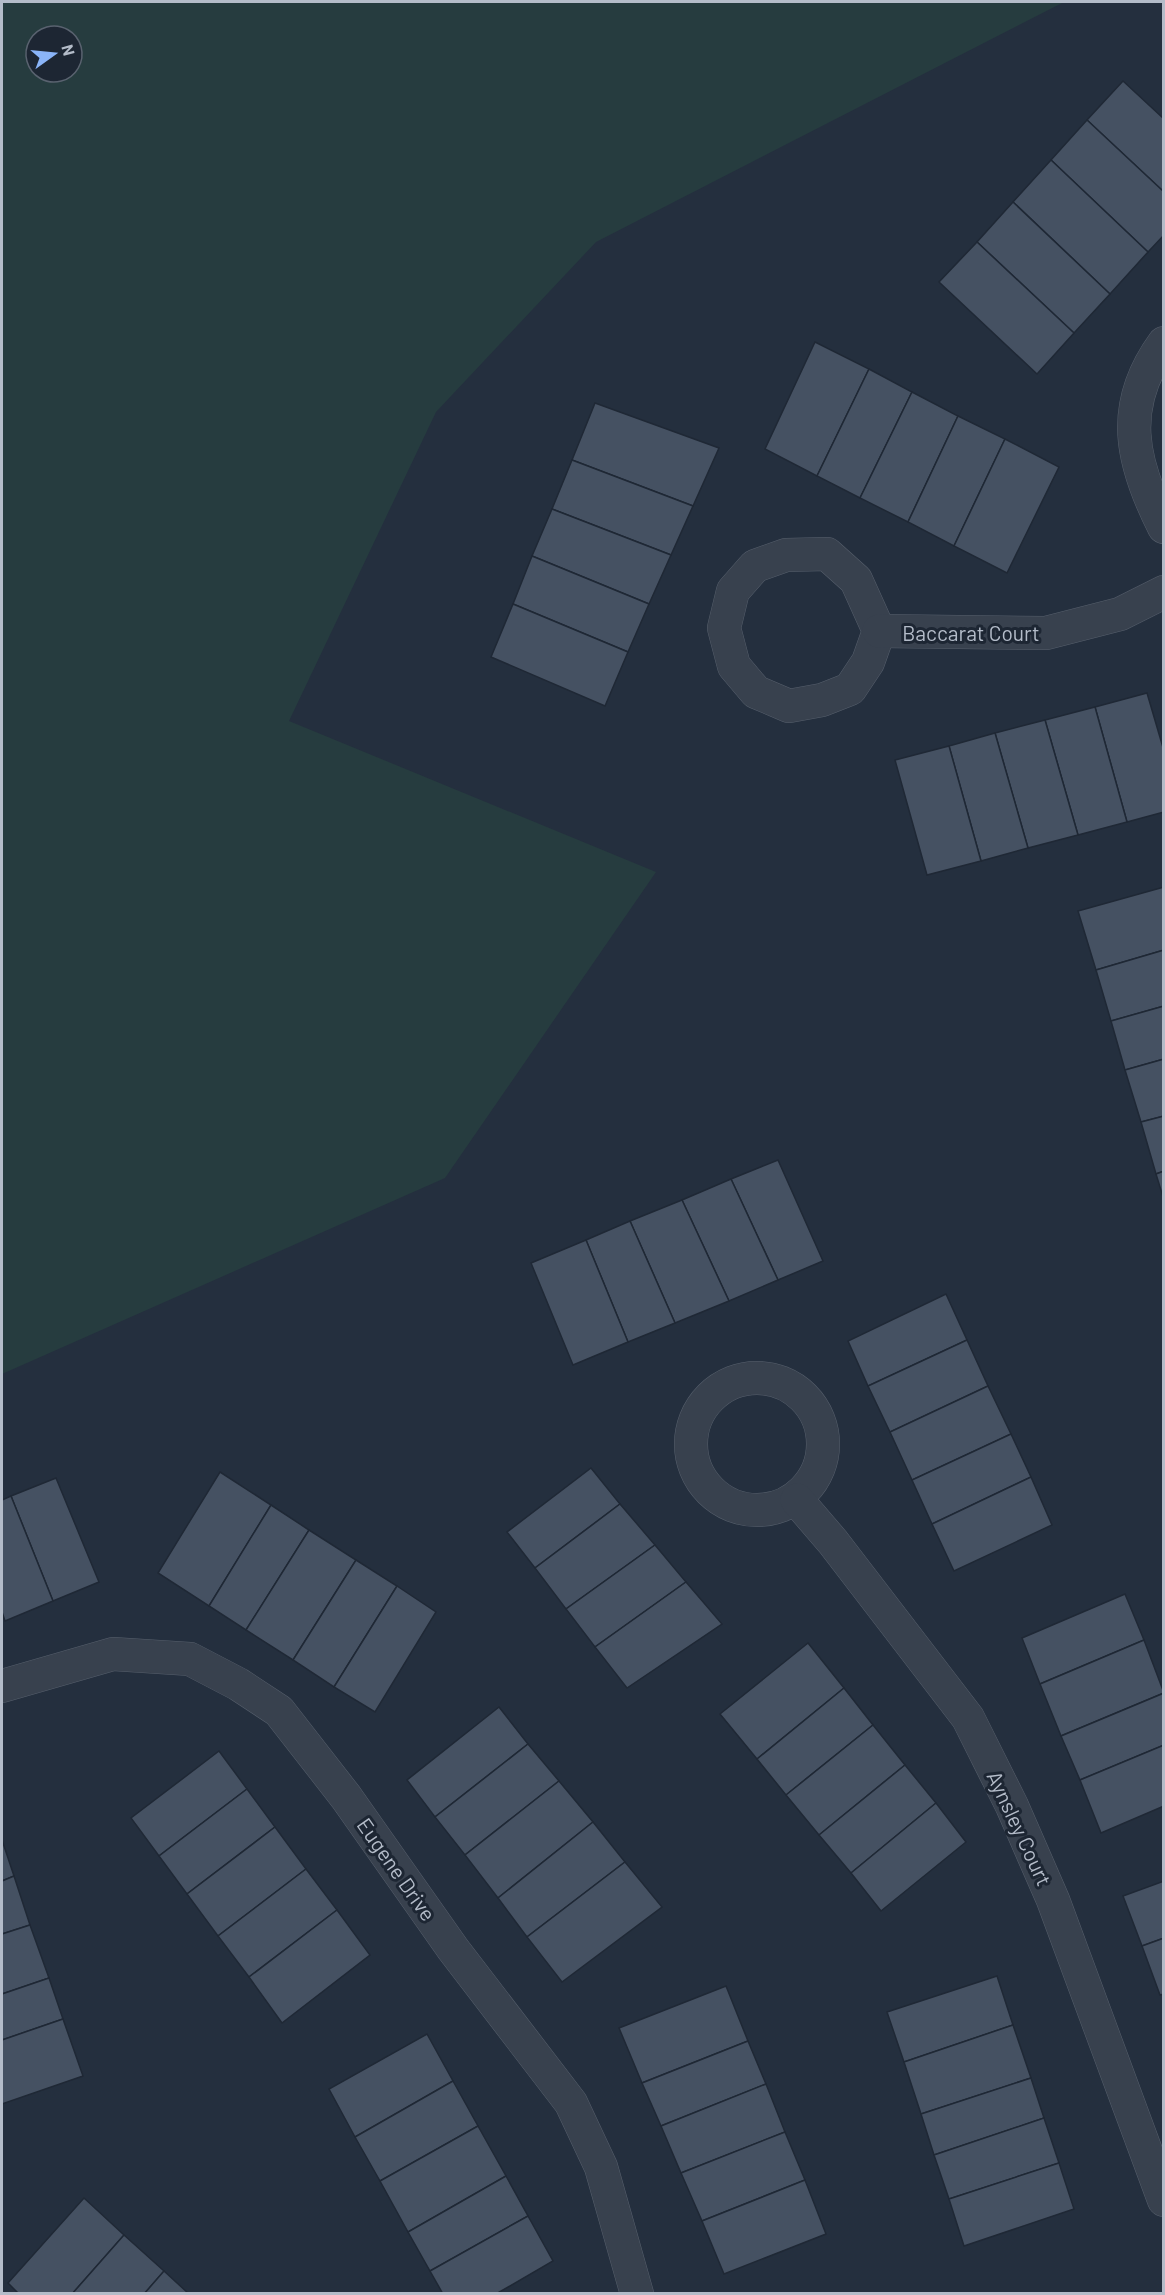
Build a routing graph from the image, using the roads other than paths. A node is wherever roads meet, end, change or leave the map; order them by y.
1 (1164, 343) edge
2 (1164, 527) edge
3 (1164, 592) edge
4 (879, 631) junction
5 (796, 1500) junction
6 (2, 1686) edge
7 (1164, 2200) edge
8 (637, 2294) edge

1 - 2 street
3 - 4 street, Baccarat Court
4 - 4 street, Baccarat Court
5 - 5 street
5 - 7 street, Aynsley Court
6 - 8 street, Eugene Drive

